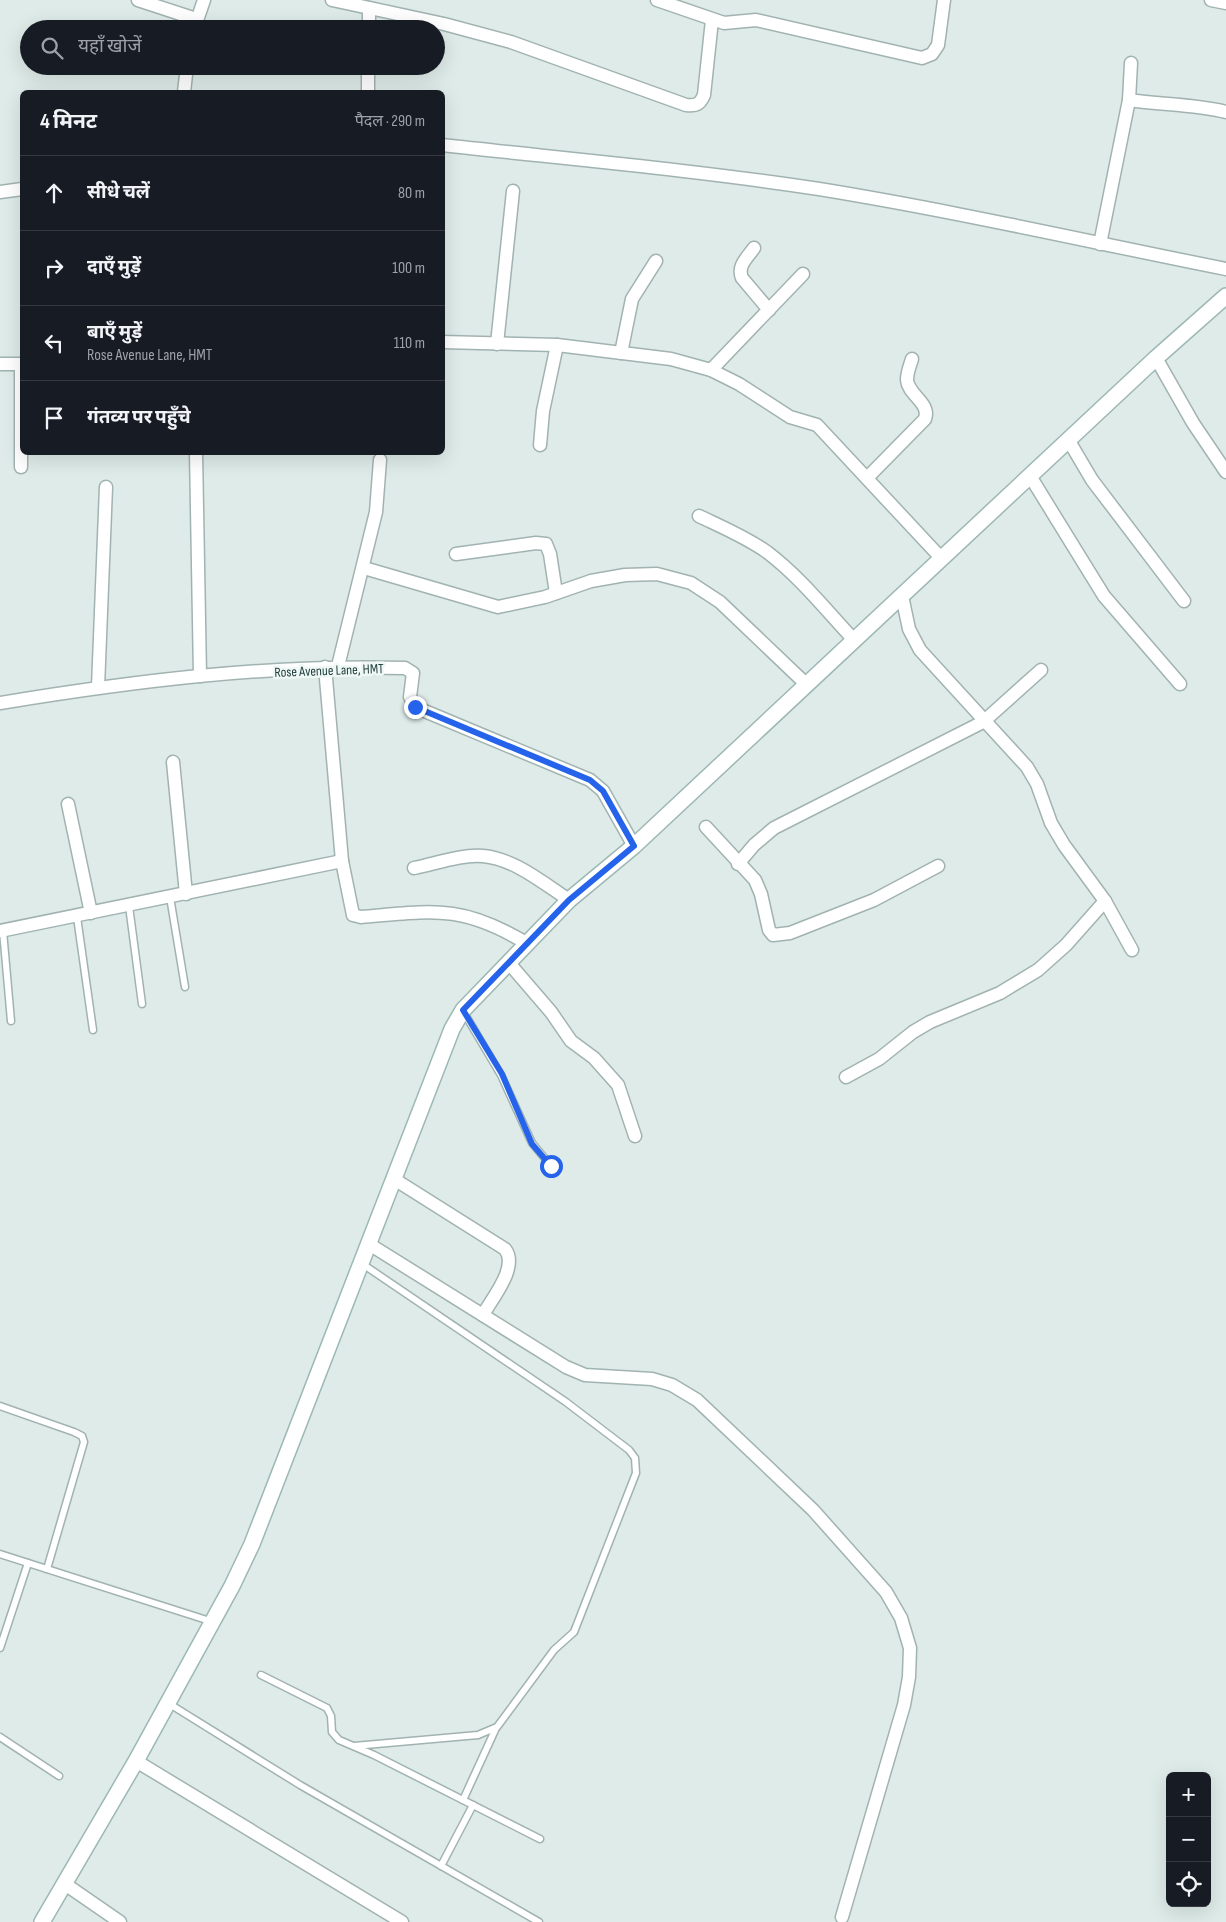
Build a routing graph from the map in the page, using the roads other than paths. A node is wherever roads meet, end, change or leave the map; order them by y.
1 (138, 0) edge
2 (204, 0) edge
3 (332, 0) edge
4 (657, 0) edge
5 (944, 0) edge
6 (1211, 0) edge
7 (1226, 3) edge
8 (369, 8) junction
9 (186, 20) edge
10 (196, 20) edge
11 (369, 20) edge
12 (419, 20) edge
13 (712, 20) junction
14 (445, 26) edge
15 (1131, 63) dead end
16 (186, 75) edge
17 (368, 75) edge
18 (184, 90) edge
19 (368, 90) edge
20 (1129, 100) junction
21 (1226, 112) edge
22 (445, 145) edge
23 (20, 190) edge
24 (513, 191) dead end
25 (0, 192) edge
26 (1100, 244) junction
27 (754, 248) dead end
28 (656, 261) dead end
29 (1226, 269) edge
30 (804, 274) dead end
31 (1226, 296) edge
32 (769, 310) junction
33 (445, 342) edge
34 (497, 344) junction
35 (557, 345) junction
36 (621, 353) junction
37 (1156, 358) junction
38 (912, 359) dead end
39 (0, 364) edge
40 (20, 364) edge
41 (711, 370) junction
42 (1069, 442) junction
43 (540, 445) dead end
44 (21, 455) edge
45 (196, 455) edge
46 (380, 460) dead end
47 (21, 467) dead end
48 (1226, 472) edge
49 (1030, 476) junction
50 (867, 478) junction
51 (106, 487) dead end
52 (699, 516) dead end
53 (456, 554) dead end
54 (942, 560) junction
55 (364, 568) junction
56 (556, 593) junction
57 (902, 596) junction
58 (1184, 601) dead end
59 (854, 640) junction
60 (332, 667) junction
61 (1041, 670) dead end
62 (200, 676) junction
63 (1180, 684) dead end
64 (807, 685) junction
65 (98, 687) junction
66 (0, 704) edge
67 (983, 722) junction
68 (173, 762) dead end
69 (68, 804) dead end
70 (706, 827) dead end
71 (634, 846) junction
72 (342, 862) junction
73 (738, 864) junction
74 (938, 866) dead end
75 (414, 868) dead end
76 (186, 894) junction
77 (170, 897) junction
78 (569, 900) junction
79 (1105, 901) junction
80 (129, 906) junction
81 (91, 914) junction
82 (76, 917) junction
83 (1, 931) edge
84 (526, 943) junction
85 (1132, 950) dead end
86 (508, 962) junction
87 (185, 987) dead end
88 (142, 1004) dead end
89 (463, 1010) junction
90 (11, 1022) dead end
91 (93, 1030) dead end
92 (846, 1077) dead end
93 (635, 1136) dead end
94 (551, 1166) dead end
95 (394, 1179) junction
96 (369, 1244) junction
97 (361, 1263) junction
98 (483, 1315) junction
99 (0, 1406) edge
100 (0, 1554) edge
101 (28, 1563) junction
102 (47, 1569) junction
103 (213, 1622) junction
104 (0, 1648) edge
105 (261, 1675) dead end
106 (168, 1703) junction
107 (497, 1727) junction
108 (0, 1737) edge
109 (354, 1746) junction
110 (136, 1761) junction
111 (59, 1776) dead end
112 (463, 1800) junction
113 (473, 1805) junction
114 (540, 1839) dead end
115 (441, 1866) junction
116 (65, 1884) junction
117 (842, 1917) dead end
118 (42, 1922) edge
119 (120, 1922) edge
120 (402, 1922) edge
121 (539, 1922) edge

1 - 9 street
2 - 10 street
3 - 8 street
4 - 13 street
5 - 13 street
6 - 7 street
8 - 11 street
8 - 12 street
13 - 14 street
15 - 20 street
16 - 18 street
17 - 19 street
20 - 21 street
20 - 26 street
22 - 26 street
23 - 25 street
24 - 34 street
26 - 29 street
27 - 32 street
28 - 36 street
30 - 32 street
31 - 37 street
32 - 41 street
33 - 34 street
34 - 35 street
35 - 36 street
35 - 43 street
36 - 41 street
37 - 42 street
37 - 48 street
38 - 50 street
39 - 40 street
41 - 50 street
42 - 49 street
42 - 58 street
44 - 47 street
45 - 62 street
46 - 55 street
49 - 54 street
49 - 63 street
50 - 54 street
51 - 65 street
52 - 59 street
53 - 56 street
54 - 57 street
55 - 56 street
55 - 60 street
56 - 64 street
57 - 59 street
57 - 67 street
59 - 64 street
60 - 62 street, Rose Avenue Lane, HMT
60 - 71 street, Rose Avenue Lane, HMT
60 - 72 street
61 - 67 street
62 - 65 street, Rose Avenue Lane, HMT
64 - 71 street
65 - 66 street, Rose Avenue Lane, HMT
67 - 73 street
67 - 79 street
68 - 76 street
69 - 81 street
70 - 73 street
71 - 78 street
72 - 76 street
72 - 84 street
73 - 74 street
75 - 78 street
76 - 77 street
77 - 80 street
77 - 87 lane
78 - 84 street
79 - 85 street
79 - 92 street
80 - 81 street
80 - 88 lane
81 - 82 street
82 - 83 street
82 - 91 lane
83 - 90 lane
84 - 86 street
86 - 89 street
86 - 93 street
89 - 94 lane
89 - 95 street
95 - 96 street
95 - 98 street
96 - 97 street
96 - 98 street
97 - 103 street
97 - 107 lane
98 - 117 street
99 - 102 lane
100 - 101 lane
101 - 102 lane
101 - 104 lane
102 - 103 lane
103 - 106 street
105 - 109 lane
106 - 110 street
106 - 115 lane
107 - 109 lane
107 - 112 lane
108 - 111 lane
109 - 112 lane
110 - 116 street
110 - 120 street
112 - 113 lane
113 - 114 lane
113 - 115 lane
115 - 121 lane
116 - 118 street
116 - 119 street

